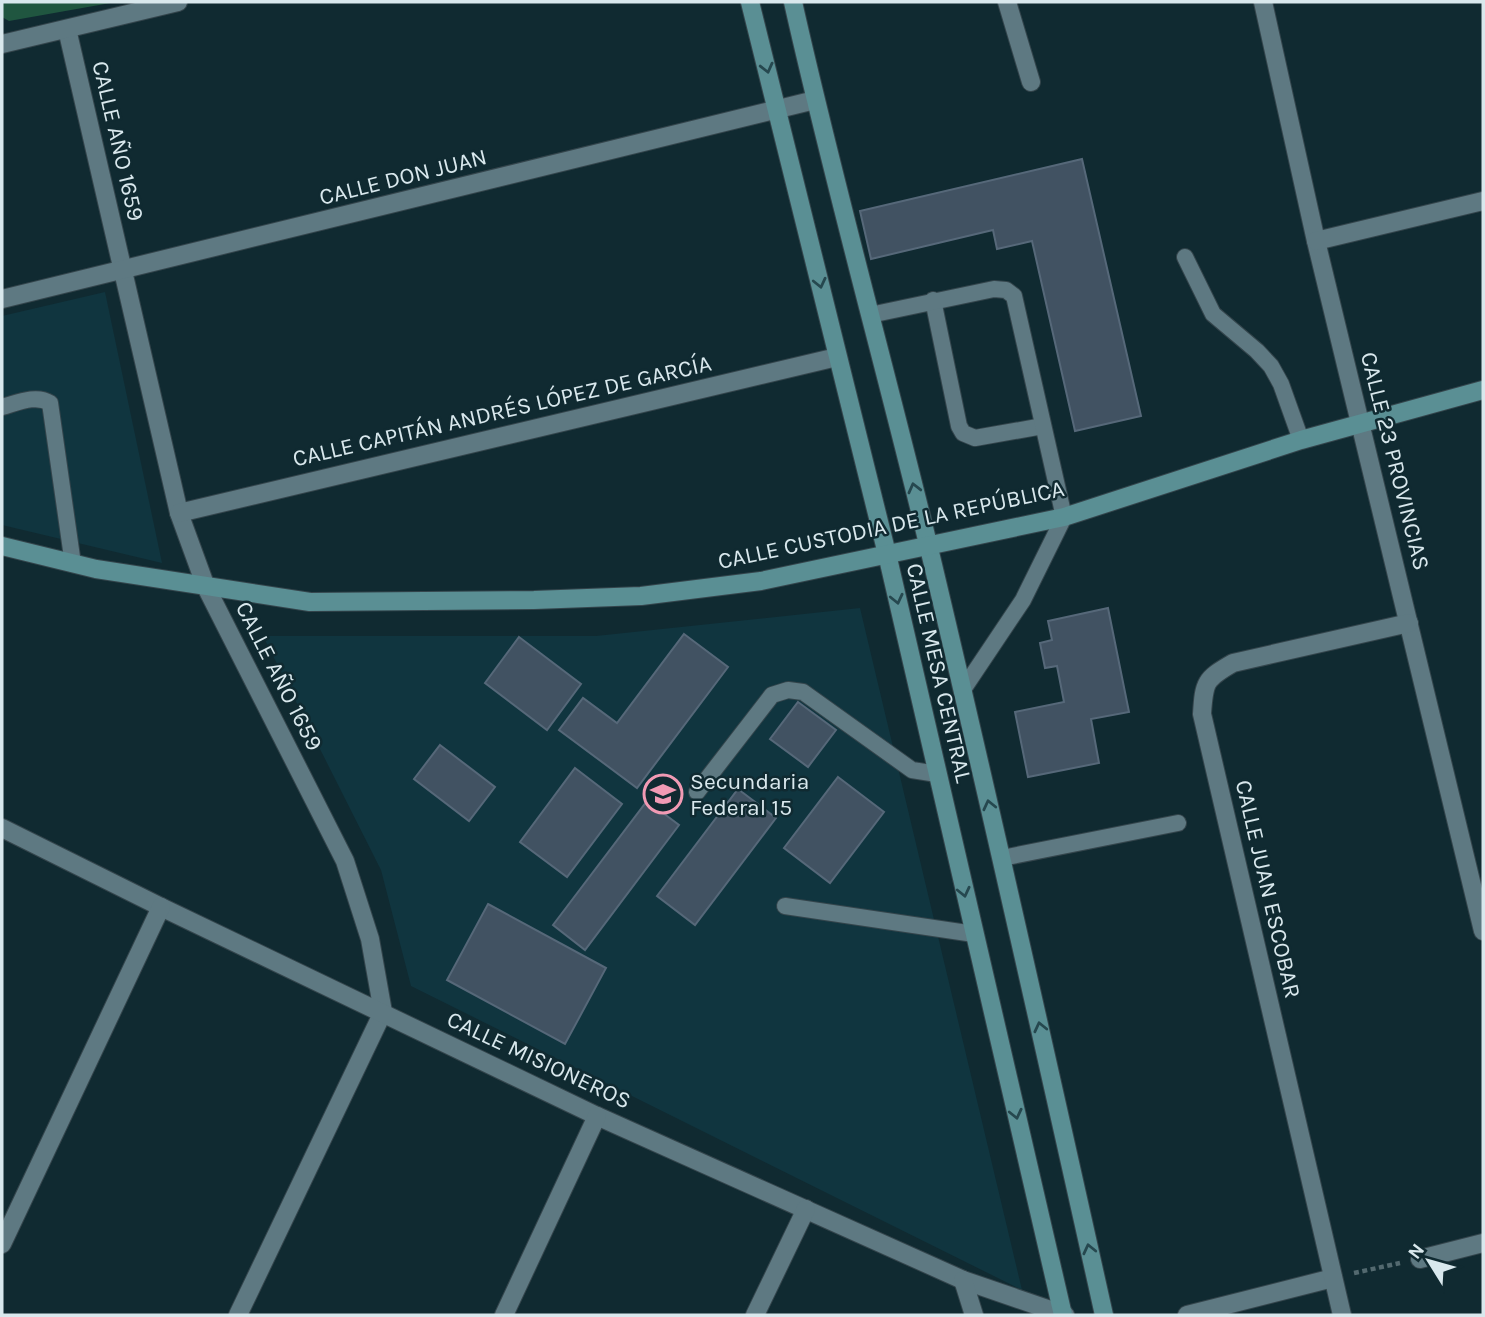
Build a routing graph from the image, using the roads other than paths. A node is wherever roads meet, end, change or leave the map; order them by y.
1 (750, 2) edge
2 (793, 2) edge
3 (1007, 2) edge
4 (1264, 2) edge
5 (170, 3) edge
6 (67, 29) junction
7 (2, 44) edge
8 (1031, 82) dead end
9 (816, 100) junction
10 (778, 111) junction
11 (1483, 201) edge
12 (1316, 241) junction
13 (1185, 257) dead end
14 (123, 271) junction
15 (2, 299) edge
16 (933, 300) junction
17 (870, 315) junction
18 (837, 357) junction
19 (1483, 390) edge
20 (2, 407) edge
21 (1360, 422) junction
22 (1043, 426) junction
23 (1301, 439) junction
24 (179, 513) junction
25 (1064, 517) junction
26 (2, 546) edge
27 (929, 547) junction
28 (887, 555) junction
29 (73, 564) junction
30 (206, 587) junction
31 (1409, 623) junction
32 (962, 691) junction
33 (937, 774) junction
34 (697, 792) dead end
35 (1178, 823) dead end
36 (2, 828) edge
37 (1002, 858) junction
38 (785, 905) dead end
39 (161, 908) junction
40 (1483, 931) edge
41 (974, 934) junction
42 (383, 1013) junction
43 (597, 1116) junction
44 (806, 1209) junction
45 (2, 1244) edge
46 (1483, 1244) edge
47 (1420, 1259) road end
48 (1333, 1278) junction
49 (963, 1280) junction
50 (238, 1315) edge
51 (503, 1315) edge
52 (755, 1315) edge
53 (974, 1315) edge
54 (1064, 1315) edge
55 (1104, 1315) edge
56 (1187, 1315) edge
57 (1342, 1315) edge

1 -> 10 main road, CALLE MESA CENTRAL
2 - 9 main road, CALLE MESA CENTRAL
3 - 8 street
4 - 12 street, CALLE 23 PROVINCIAS
5 - 6 street
6 - 7 street
6 - 14 street, CALLE AÑO 1659
9 - 10 street, CALLE DON JUAN
9 - 17 main road, CALLE MESA CENTRAL
10 - 14 street, CALLE DON JUAN
10 -> 18 main road, CALLE MESA CENTRAL
11 - 12 street
12 - 21 street, CALLE 23 PROVINCIAS
13 - 23 lane
14 - 15 street, CALLE DON JUAN
14 - 24 street, CALLE AÑO 1659
16 - 17 lane
16 - 22 lane
16 - 22 lane
27 -> 17 main road, CALLE MESA CENTRAL
18 - 24 street, CALLE CAPITÁN ANDRÉS LÓPEZ DE GARCÍA
18 - 28 main road, CALLE MESA CENTRAL
19 - 21 main road, CALLE CUSTODIA DE LA REPÚBLICA
20 - 29 lane
21 - 23 main road, CALLE CUSTODIA DE LA REPÚBLICA
21 - 31 street, CALLE 23 PROVINCIAS
22 - 25 lane
23 - 25 main road, CALLE CUSTODIA DE LA REPÚBLICA
24 - 30 street, CALLE AÑO 1659
25 - 27 main road, CALLE CUSTODIA DE LA REPÚBLICA
25 - 32 lane
26 - 29 main road, CALLE CUSTODIA DE LA REPÚBLICA
27 - 28 main road, CALLE CUSTODIA DE LA REPÚBLICA
27 - 32 main road, CALLE MESA CENTRAL
28 - 30 main road, CALLE CUSTODIA DE LA REPÚBLICA
28 -> 33 main road, CALLE MESA CENTRAL
29 - 30 main road, CALLE CUSTODIA DE LA REPÚBLICA
30 - 42 street, CALLE AÑO 1659
31 - 40 street, CALLE 23 PROVINCIAS
31 - 48 street, CALLE JUAN ESCOBAR
37 -> 32 main road, CALLE MESA CENTRAL
33 - 34 lane
33 -> 41 main road, CALLE MESA CENTRAL
35 - 37 lane
36 - 39 street, CALLE MISIONEROS
55 -> 37 main road, CALLE MESA CENTRAL
38 - 41 lane
39 - 42 street, CALLE MISIONEROS
39 - 45 street
41 -> 54 main road, CALLE MESA CENTRAL
42 - 43 street, CALLE MISIONEROS
42 - 50 street
43 - 44 street, CALLE MISIONEROS
43 - 51 street
44 - 49 street, CALLE MISIONEROS
44 - 52 street
46 - 47 street
48 - 56 street
48 - 57 street, CALLE JUAN ESCOBAR
49 - 53 street
49 - 54 street, CALLE MISIONEROS

